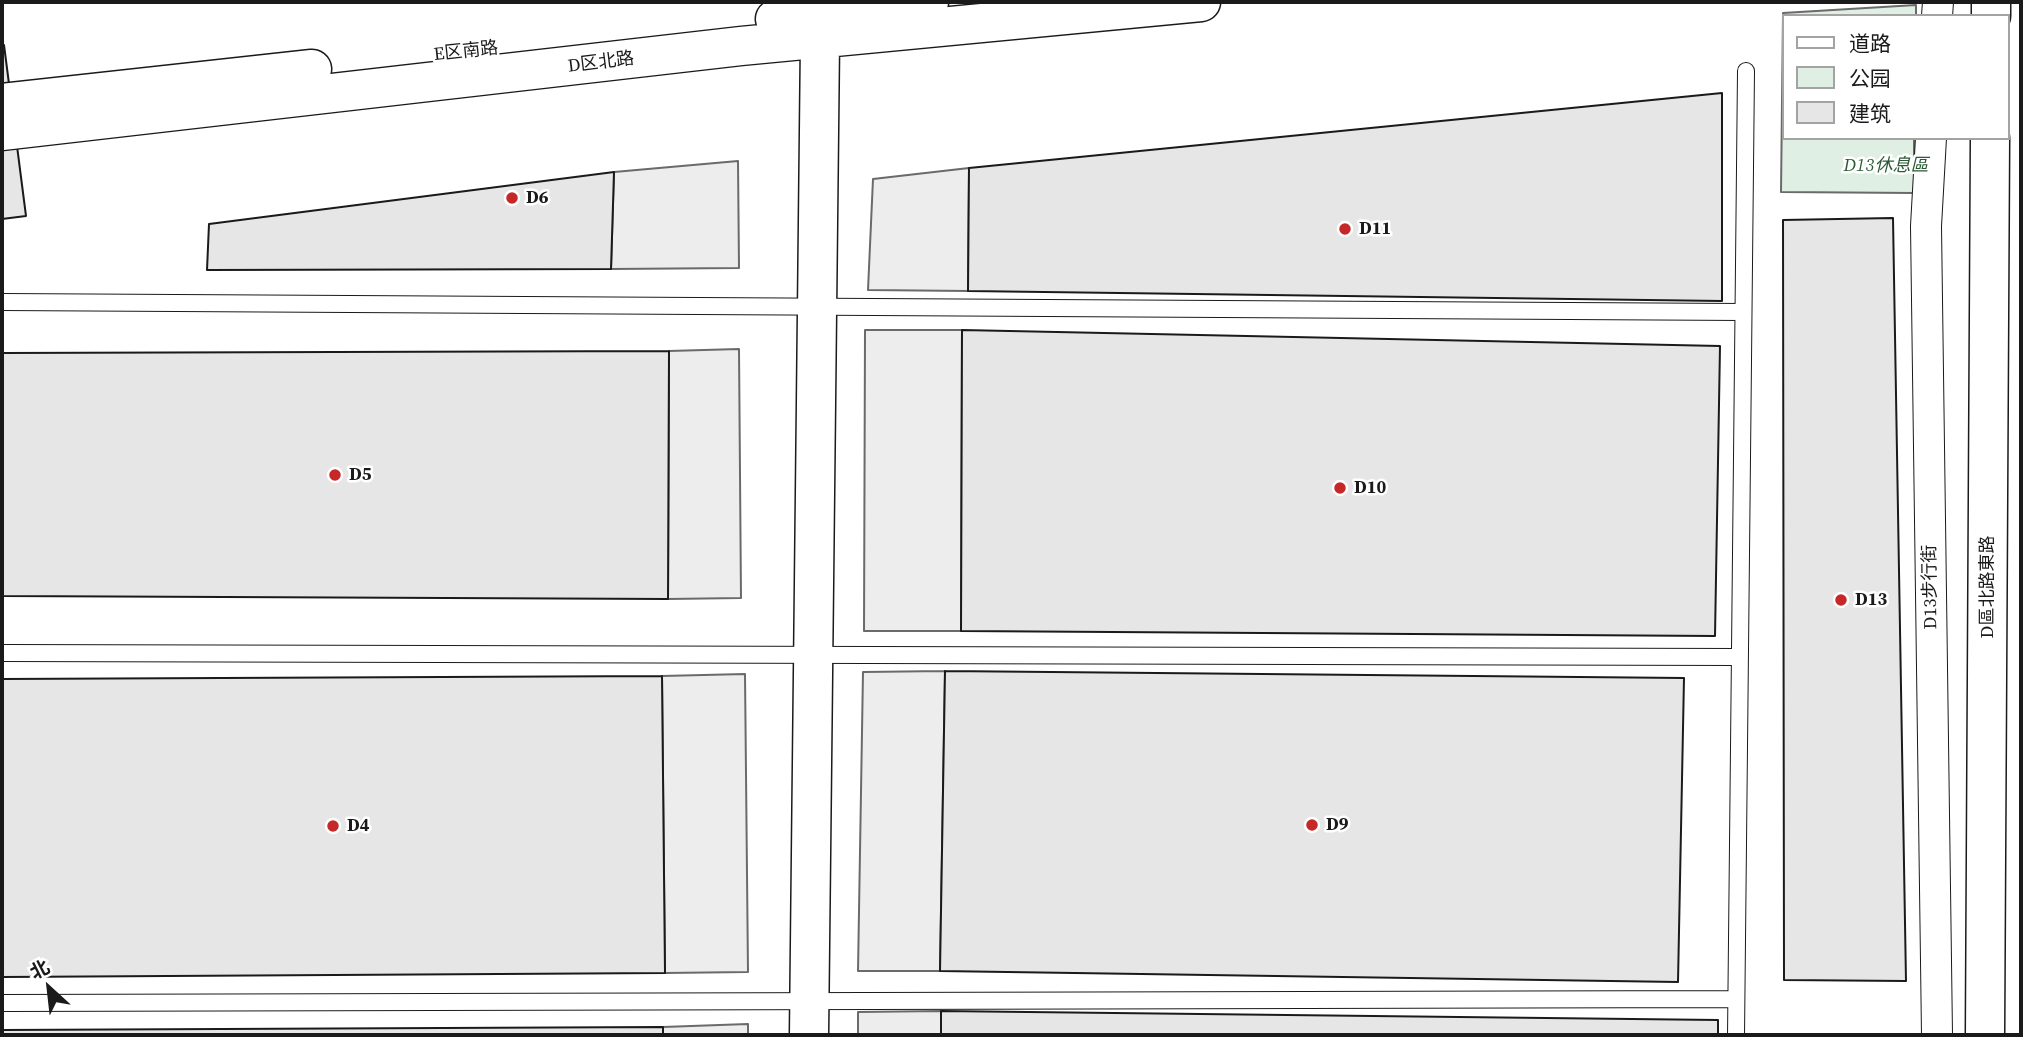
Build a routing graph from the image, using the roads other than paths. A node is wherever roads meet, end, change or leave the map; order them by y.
1 (929, 2) edge
2 (1201, 2) edge
3 (820, 19) edge
4 (1746, 71) dead end
5 (2, 103) edge
6 (2, 131) edge
7 (1931, 140) edge
8 (1990, 140) edge
9 (2, 302) edge
10 (817, 307) junction
11 (1743, 312) junction
12 (2, 653) edge
13 (813, 655) junction
14 (1739, 657) junction
15 (1736, 999) junction
16 (2, 1003) edge
17 (809, 1018) edge
18 (1736, 1035) edge
19 (1937, 1035) edge
20 (1985, 1035) edge

1 - 3 street, E区南路
2 - 3 street, D区北路
3 - 5 street, E区南路
3 - 6 street, D区北路
3 - 10 street
4 - 11 lane
7 - 19 street, D13步行街
8 - 20 street, D區北路東路
9 - 10 lane
10 - 11 lane
10 - 13 street
11 - 14 lane
12 - 13 lane
13 - 14 lane
13 - 17 street
14 - 15 lane
15 - 17 lane
15 - 18 lane
16 - 17 lane

